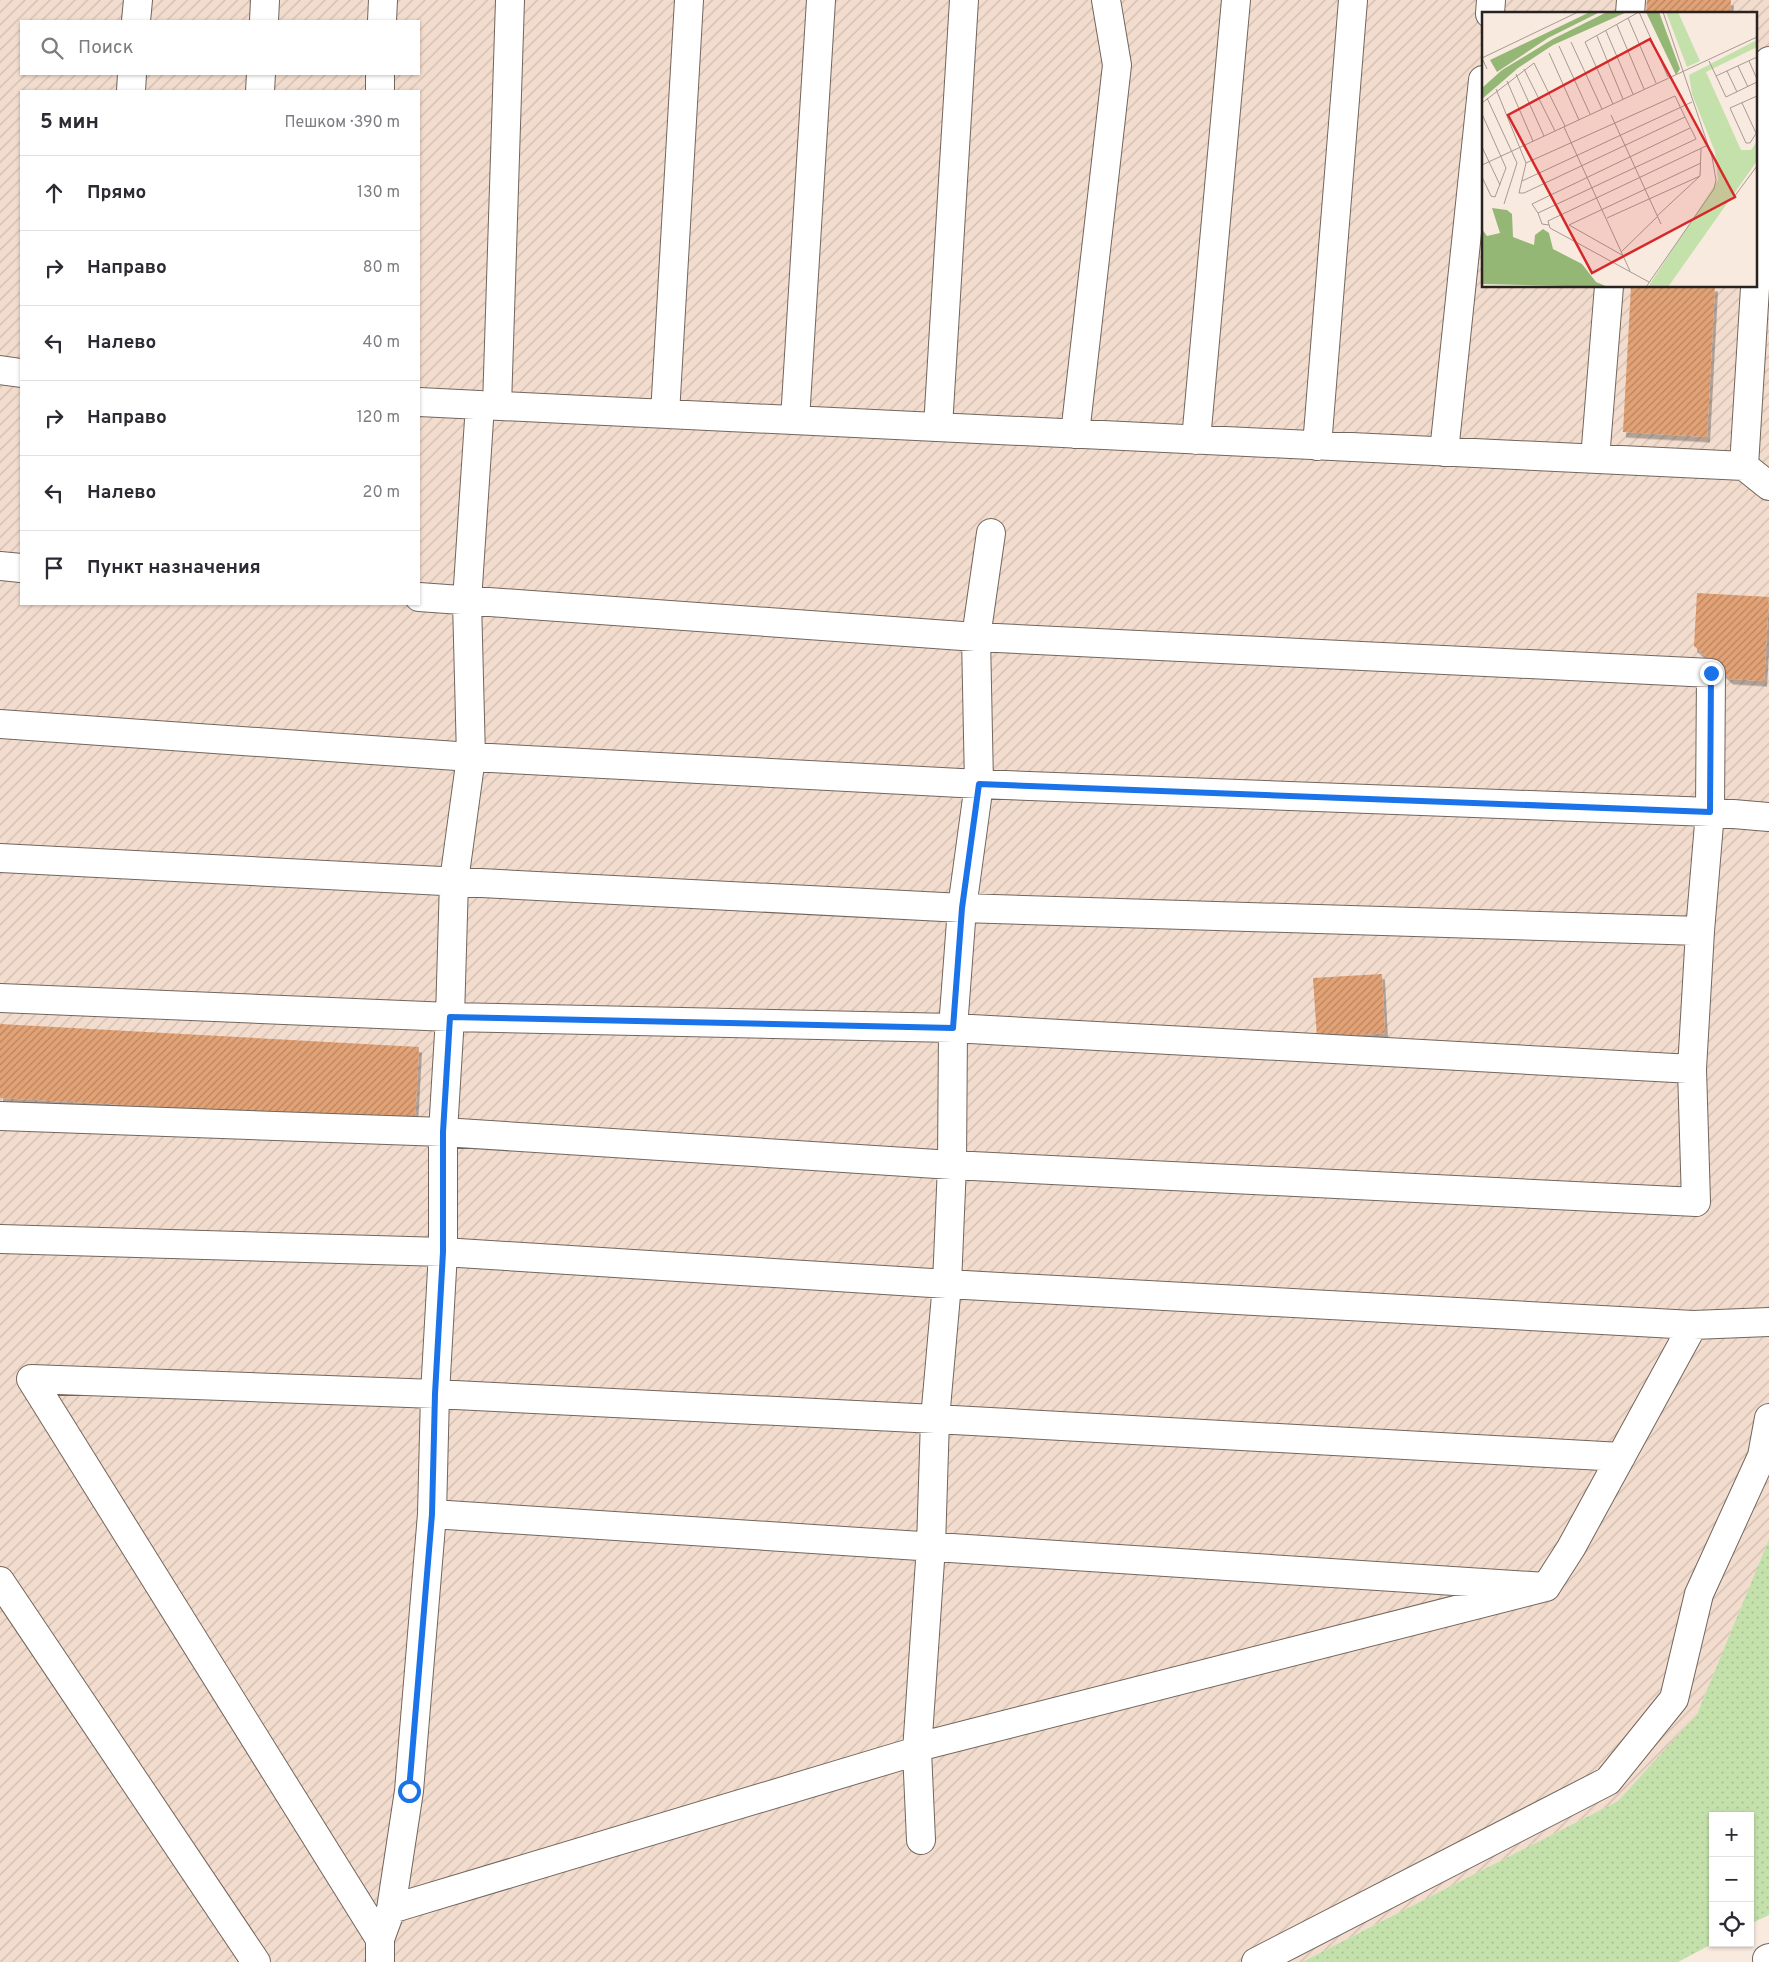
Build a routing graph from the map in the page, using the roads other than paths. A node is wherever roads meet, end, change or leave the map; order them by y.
1 (138, 0) edge
2 (265, 0) edge
3 (383, 0) edge
4 (510, 0) edge
5 (689, 0) edge
6 (821, 0) edge
7 (964, 0) edge
8 (1106, 0) edge
9 (1236, 0) edge
10 (1353, 0) edge
11 (136, 20) edge
12 (264, 20) edge
13 (382, 20) edge
14 (1769, 61) edge
15 (132, 75) edge
16 (261, 75) edge
17 (380, 75) edge
18 (131, 90) edge
19 (260, 90) edge
20 (380, 90) edge
21 (1482, 90) edge
22 (1756, 272) edge
23 (1609, 288) edge
24 (1755, 288) edge
25 (0, 370) edge
26 (20, 373) edge
27 (420, 402) edge
28 (488, 406) junction
29 (665, 414) junction
30 (795, 420) junction
31 (938, 427) junction
32 (1075, 434) junction
33 (1196, 440) junction
34 (1317, 446) junction
35 (1444, 452) junction
36 (1596, 459) junction
37 (1744, 466) junction
38 (1769, 486) edge
39 (991, 533) dead end
40 (0, 566) edge
41 (20, 568) edge
42 (420, 597) edge
43 (467, 601) junction
44 (976, 636) junction
45 (0, 724) edge
46 (471, 758) junction
47 (979, 784) junction
48 (1710, 812) junction
49 (1769, 817) edge
50 (0, 858) edge
51 (454, 882) junction
52 (962, 908) junction
53 (1700, 932) junction
54 (0, 998) edge
55 (450, 1017) junction
56 (953, 1028) junction
57 (1692, 1069) junction
58 (0, 1116) edge
59 (443, 1132) junction
60 (952, 1165) junction
61 (0, 1239) edge
62 (443, 1252) junction
63 (947, 1284) junction
64 (1769, 1322) edge
65 (1693, 1325) junction
66 (435, 1394) junction
67 (935, 1418) junction
68 (1769, 1418) edge
69 (1622, 1458) junction
70 (432, 1514) junction
71 (931, 1546) junction
72 (0, 1581) edge
73 (1546, 1587) junction
74 (918, 1749) junction
75 (921, 1840) dead end
76 (392, 1909) junction
77 (380, 1951) edge
78 (256, 1962) edge
79 (1256, 1962) edge

1 - 11 lane
2 - 12 lane
3 - 13 lane
4 - 28 lane
5 - 29 lane
6 - 30 lane
7 - 31 lane
8 - 32 lane
9 - 33 lane
10 - 34 lane
14 - 22 lane
15 - 18 lane
16 - 19 lane
17 - 20 lane
21 - 35 lane
23 - 36 lane
24 - 37 lane
25 - 26 lane
27 - 28 lane
28 - 29 lane
28 - 43 lane
29 - 30 lane
30 - 31 lane
31 - 32 lane
32 - 33 lane
33 - 34 lane
34 - 35 lane
35 - 36 lane
36 - 37 lane
37 - 38 lane
39 - 44 lane
40 - 41 lane
42 - 43 lane
43 - 44 lane
43 - 46 lane
44 - 47 lane
44 - 48 lane
45 - 46 lane
46 - 47 lane
46 - 51 lane
47 - 48 lane
47 - 52 lane
48 - 49 lane
48 - 53 lane
50 - 51 lane
51 - 52 lane
51 - 55 lane
52 - 53 lane
52 - 56 lane
53 - 57 lane
54 - 55 lane
55 - 56 lane
55 - 59 lane
56 - 57 lane
56 - 60 lane
57 - 60 lane
58 - 59 lane
59 - 60 lane
59 - 62 lane
60 - 63 lane
61 - 62 lane
62 - 63 lane
62 - 66 lane
63 - 65 lane
63 - 67 lane
64 - 65 lane
65 - 69 lane
66 - 67 lane
66 - 70 lane
66 - 77 lane
67 - 69 lane
67 - 71 lane
68 - 79 lane
69 - 73 lane
70 - 71 lane
70 - 76 lane
71 - 73 lane
71 - 74 lane
72 - 78 lane
73 - 74 lane
74 - 75 lane
74 - 76 lane
76 - 77 lane

